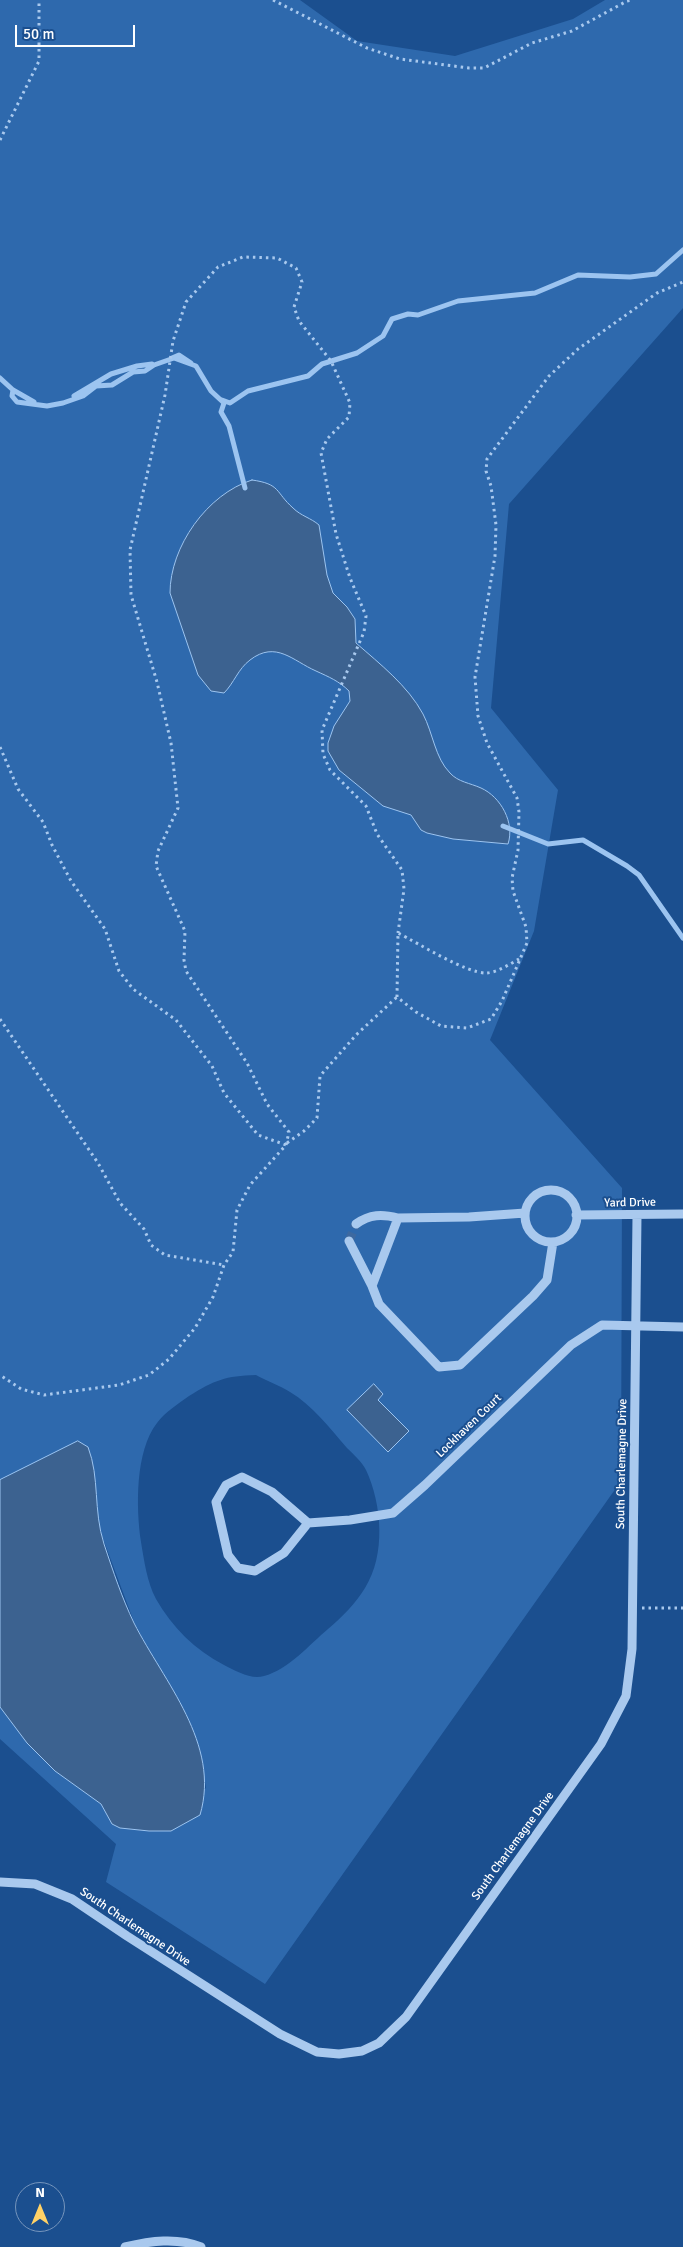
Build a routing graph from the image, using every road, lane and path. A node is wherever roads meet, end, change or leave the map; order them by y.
1 (39, 0) edge
2 (273, 0) edge
3 (632, 0) edge
4 (0, 140) edge
5 (683, 282) edge
6 (0, 747) edge
7 (398, 933) junction
8 (519, 959) junction
9 (397, 997) junction
10 (0, 1019) edge
11 (287, 1144) junction
12 (525, 1213) junction
13 (683, 1214) edge
14 (576, 1215) junction
15 (637, 1216) junction
16 (398, 1218) junction
17 (356, 1224) dead end
18 (350, 1241) dead end
19 (553, 1242) junction
20 (224, 1265) junction
21 (372, 1286) junction
22 (637, 1325) junction
23 (683, 1327) edge
24 (0, 1375) edge
25 (308, 1522) junction
26 (642, 1608) dead end
27 (683, 1608) edge
28 (0, 1882) edge
29 (125, 2247) edge
30 (201, 2247) edge

1 - 4 path
2 - 3 path
5 - 8 path
6 - 11 path
7 - 8 path
7 - 9 path
7 - 11 path
8 - 9 path
9 - 11 path
10 - 20 path
11 - 20 path
12 - 14 street
12 - 16 street
12 - 19 street
13 - 15 street, Yard Drive
14 - 15 street, Yard Drive
14 - 19 street
15 - 22 street, South Charlemagne Drive
16 - 17 street
16 - 21 street
18 - 21 street
19 - 21 street
20 - 24 path
22 - 23 street, Lockhaven Court
22 - 25 street, Lockhaven Court
22 - 28 street, South Charlemagne Drive
25 - 25 street
26 - 27 path
29 - 30 street

